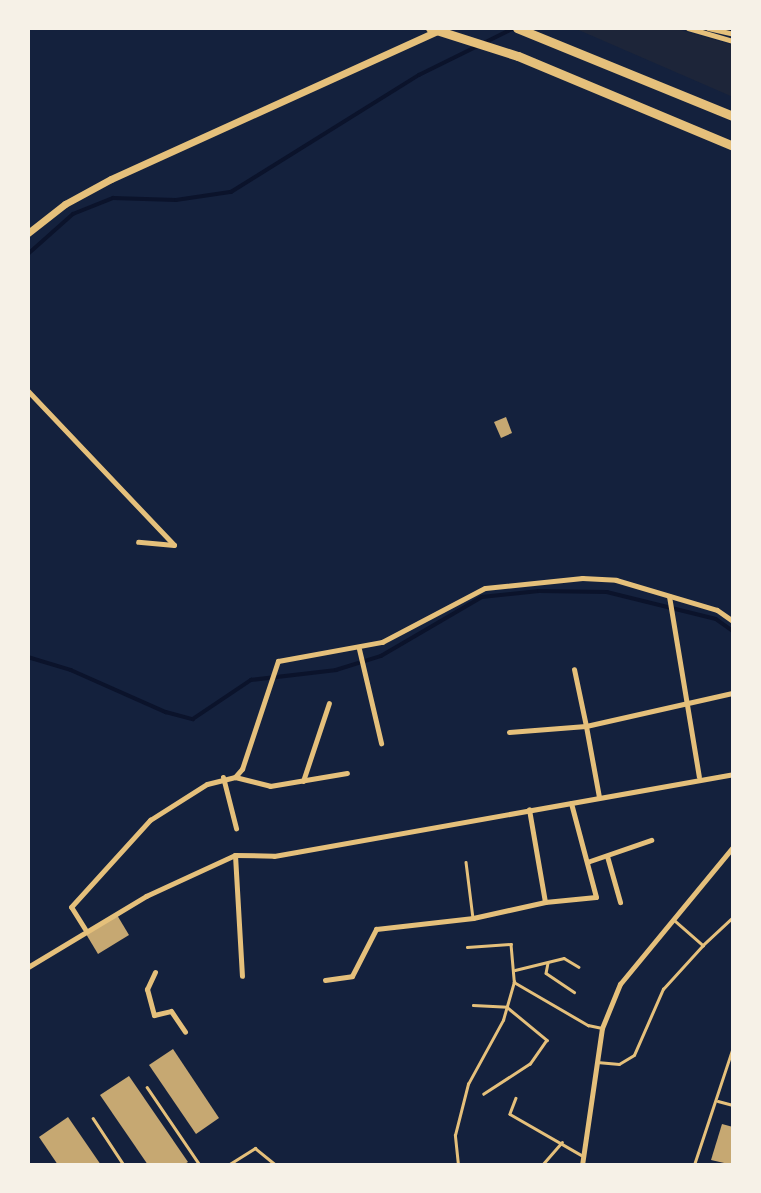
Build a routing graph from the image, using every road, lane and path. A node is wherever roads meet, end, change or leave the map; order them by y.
1 (430, 28) edge
2 (443, 28) edge
3 (688, 28) edge
4 (708, 28) edge
5 (522, 30) edge
6 (733, 34) edge
7 (733, 41) edge
8 (733, 116) edge
9 (733, 146) edge
10 (28, 233) edge
11 (28, 391) edge
12 (138, 542) dead end
13 (669, 596) junction
14 (733, 621) edge
15 (359, 649) junction
16 (575, 669) dead end
17 (733, 693) edge
18 (329, 703) dead end
19 (687, 704) junction
20 (586, 726) junction
21 (509, 732) dead end
22 (381, 743) dead end
23 (347, 773) dead end
24 (733, 774) edge
25 (223, 777) junction
26 (235, 777) junction
27 (699, 777) junction
28 (303, 781) junction
29 (599, 797) junction
30 (571, 803) junction
31 (529, 809) junction
32 (236, 828) dead end
33 (651, 840) dead end
34 (733, 847) edge
35 (235, 855) junction
36 (607, 856) junction
37 (466, 862) dead end
38 (587, 862) junction
39 (545, 902) junction
40 (621, 902) dead end
41 (733, 917) edge
42 (473, 918) junction
43 (673, 919) junction
44 (85, 929) junction
45 (703, 945) junction
46 (467, 947) dead end
47 (548, 963) junction
48 (28, 967) edge
49 (579, 967) dead end
50 (515, 970) junction
51 (155, 972) dead end
52 (242, 976) dead end
53 (325, 980) dead end
54 (514, 982) junction
55 (574, 992) dead end
56 (473, 1005) dead end
57 (507, 1007) junction
58 (601, 1028) junction
59 (185, 1032) dead end
60 (733, 1047) edge
61 (596, 1062) junction
62 (148, 1087) dead end
63 (484, 1094) dead end
64 (516, 1098) dead end
65 (718, 1101) junction
66 (733, 1105) edge
67 (93, 1118) dead end
68 (562, 1142) junction
69 (583, 1156) junction
70 (124, 1165) edge
71 (200, 1165) edge
72 (228, 1165) edge
73 (276, 1165) edge
74 (458, 1165) edge
75 (515, 1165) edge
76 (527, 1165) edge
77 (542, 1165) edge
78 (582, 1165) edge
79 (694, 1165) edge

1 - 9 highway
2 - 10 main road
3 - 7 street
4 - 6 street
5 - 8 highway
11 - 12 street
13 - 14 street
13 - 15 street
13 - 19 street
15 - 22 street
15 - 26 street
16 - 20 street
17 - 19 street
18 - 28 street
19 - 20 street
19 - 27 street
20 - 21 street
20 - 29 street
23 - 28 street
24 - 27 street
25 - 26 street
25 - 32 street
25 - 44 street
26 - 28 street
27 - 29 street
29 - 30 street
30 - 31 street
30 - 38 street
31 - 35 street
31 - 39 street
33 - 36 street
34 - 43 street
35 - 44 street
35 - 52 street
36 - 38 street
36 - 40 street
37 - 42 lane
38 - 39 street
39 - 42 street
41 - 45 lane
42 - 53 street
43 - 45 lane
43 - 58 street
44 - 48 street
45 - 61 lane
46 - 50 lane
47 - 49 lane
47 - 50 lane
47 - 55 lane
50 - 54 lane
51 - 59 street
54 - 57 lane
54 - 58 lane
56 - 57 lane
57 - 63 lane
57 - 74 lane
58 - 61 street
60 - 65 lane
61 - 69 street
62 - 71 lane
64 - 68 lane
65 - 66 lane
65 - 79 lane
67 - 70 lane
68 - 69 lane
68 - 77 lane
69 - 78 street
72 - 73 lane
75 - 76 lane

